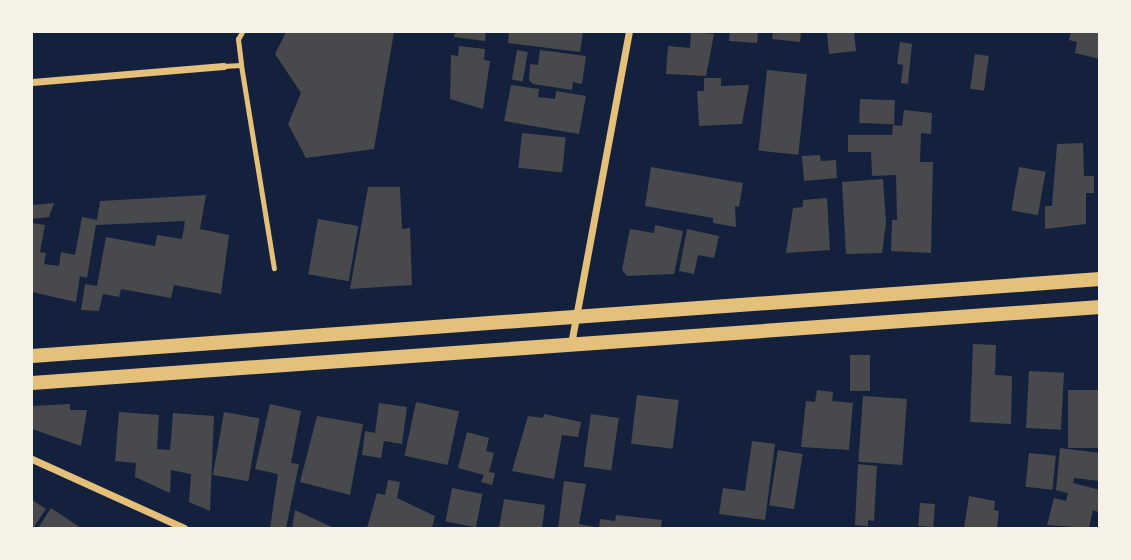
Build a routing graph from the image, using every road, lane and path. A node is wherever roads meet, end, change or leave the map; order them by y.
1 (242, 32) edge
2 (629, 32) edge
3 (241, 65) junction
4 (223, 66) joint
5 (32, 82) edge
6 (274, 268) dead end
7 (1100, 279) edge
8 (1100, 307) edge
9 (576, 316) junction
10 (572, 344) junction
11 (32, 356) edge
12 (32, 383) edge
13 (32, 459) edge
14 (184, 528) edge

1 - 3 lane
2 - 9 street
3 - 4 lane
3 - 6 lane
4 - 5 street
7 - 9 main road
8 - 10 main road
9 - 10 street
9 - 11 main road
10 - 12 main road
13 - 14 street

